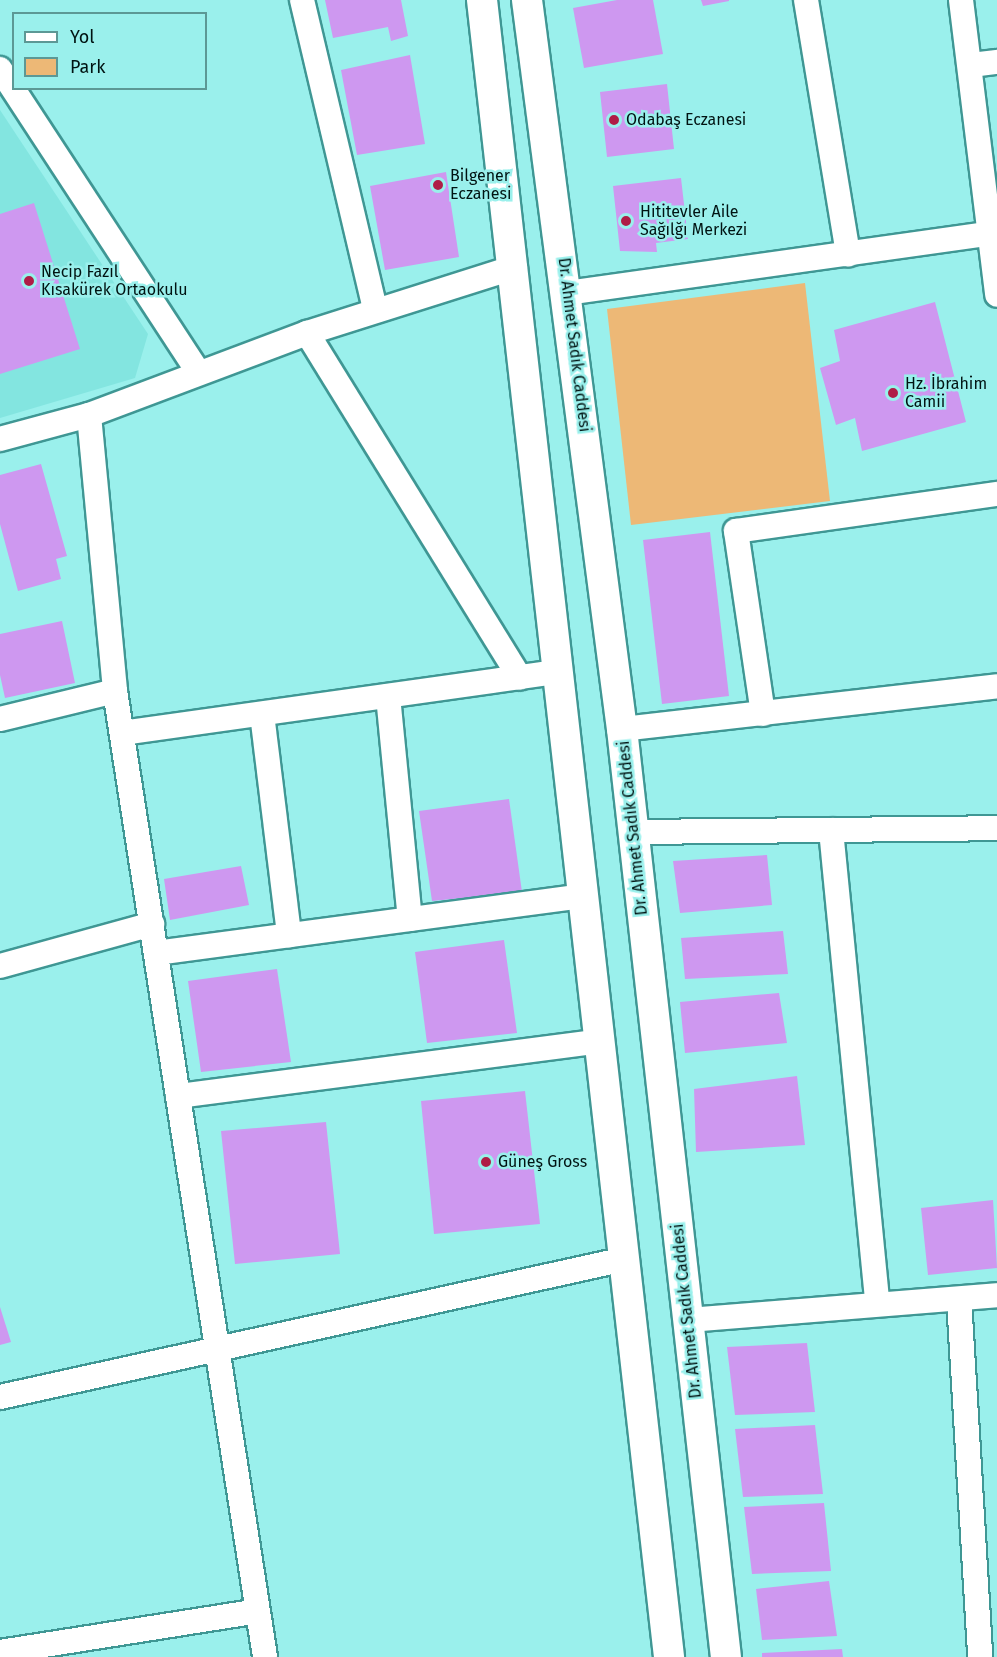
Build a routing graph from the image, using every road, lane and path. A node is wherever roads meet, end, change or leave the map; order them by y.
1 (302, 0) edge
2 (482, 0) edge
3 (526, 0) edge
4 (806, 0) edge
5 (961, 0) edge
6 (997, 62) edge
7 (970, 66) junction
8 (0, 69) edge
9 (12, 87) edge
10 (14, 90) edge
11 (987, 234) junction
12 (848, 255) junction
13 (515, 267) junction
14 (567, 293) junction
15 (997, 295) edge
16 (375, 310) junction
17 (307, 333) junction
18 (198, 372) junction
19 (89, 415) junction
20 (0, 439) edge
21 (997, 494) edge
22 (555, 672) junction
23 (520, 678) junction
24 (997, 686) edge
25 (115, 691) junction
26 (388, 696) junction
27 (262, 714) junction
28 (763, 714) junction
29 (0, 719) edge
30 (622, 729) junction
31 (122, 733) junction
32 (997, 828) edge
33 (831, 830) junction
34 (634, 832) junction
35 (582, 896) junction
36 (410, 919) junction
37 (152, 924) junction
38 (289, 935) junction
39 (156, 953) junction
40 (0, 966) edge
41 (600, 1041) junction
42 (178, 1096) junction
43 (625, 1259) junction
44 (997, 1295) edge
45 (959, 1299) junction
46 (877, 1303) junction
47 (688, 1320) junction
48 (218, 1349) junction
49 (0, 1397) edge
50 (258, 1611) junction
51 (0, 1652) edge
52 (265, 1657) edge
53 (669, 1657) edge
54 (726, 1657) edge
55 (980, 1657) edge

1 - 16 street
2 - 13 street
3 - 14 street, Dr. Ahmet Sadık Caddesi
4 - 12 street
5 - 7 street
6 - 7 street
7 - 11 street
8 - 9 street
10 - 18 street
11 - 12 street
11 - 15 street
12 - 14 street
13 - 16 street
13 - 22 street
14 - 30 street, Dr. Ahmet Sadık Caddesi
16 - 17 street
17 - 18 street
17 - 23 street
18 - 19 street
19 - 20 street
19 - 25 street
21 - 28 street
22 - 23 street
22 - 35 street
23 - 26 street
24 - 28 street
25 - 29 street
25 - 31 street
26 - 27 street
26 - 36 street
27 - 31 street
27 - 38 street
28 - 30 street
30 - 34 street, Dr. Ahmet Sadık Caddesi
31 - 37 street
32 - 33 street
33 - 34 street
33 - 46 street
34 - 47 street, Dr. Ahmet Sadık Caddesi
35 - 36 street
35 - 41 street
36 - 38 street
37 - 39 street
37 - 40 street
38 - 39 street
39 - 42 street
41 - 42 street
41 - 43 street
42 - 48 street
43 - 48 street
43 - 53 street
44 - 45 street
45 - 46 street
45 - 55 street
46 - 47 street
47 - 54 street, Dr. Ahmet Sadık Caddesi
48 - 49 street
48 - 50 street
50 - 51 street
50 - 52 street

